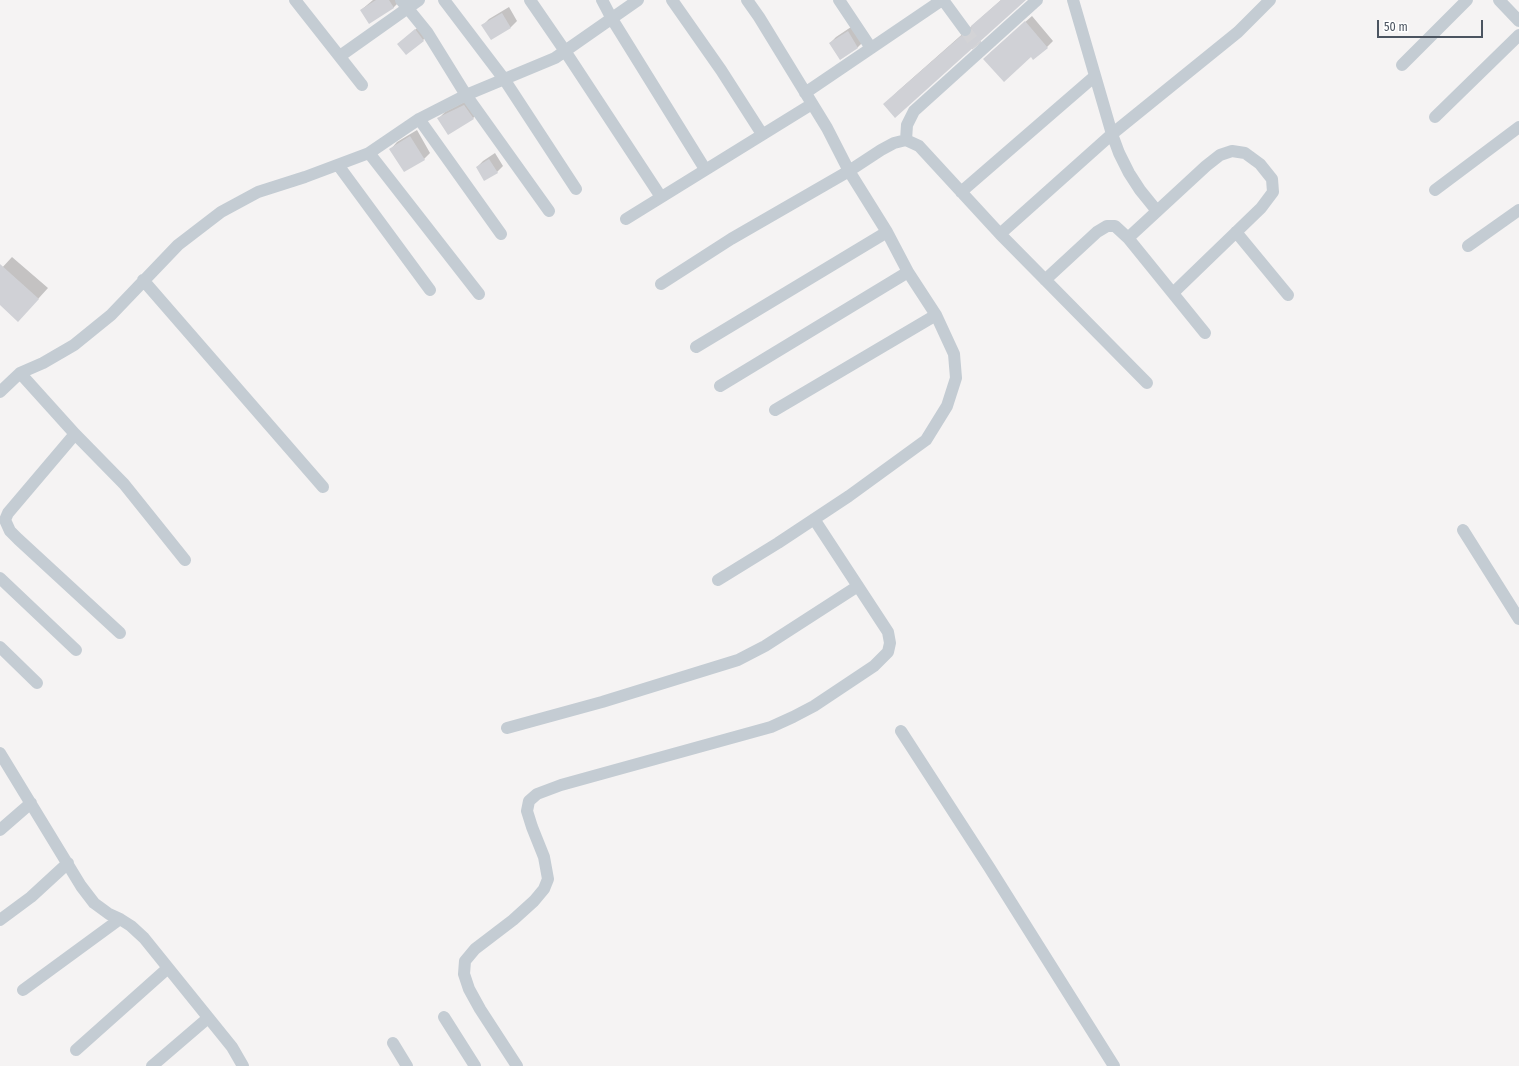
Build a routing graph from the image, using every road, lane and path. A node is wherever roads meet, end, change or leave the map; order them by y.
1 (295, 0) edge
2 (419, 0) edge
3 (444, 0) edge
4 (530, 0) edge
5 (602, 0) edge
6 (638, 0) edge
7 (672, 0) edge
8 (747, 0) edge
9 (839, 0) edge
10 (942, 0) edge
11 (1037, 0) edge
12 (1073, 0) edge
13 (1270, 0) edge
14 (1467, 0) edge
15 (1499, 0) edge
16 (404, 4) edge
17 (612, 19) junction
18 (1519, 21) edge
19 (964, 30) tunnel mouth
20 (1519, 35) edge
21 (871, 48) junction
22 (565, 51) junction
23 (340, 56) junction
24 (1402, 65) dead end
25 (1095, 76) junction
26 (504, 79) junction
27 (362, 85) dead end
28 (805, 92) junction
29 (466, 95) junction
30 (812, 104) junction
31 (1435, 117) dead end
32 (419, 119) junction
33 (1519, 127) edge
34 (762, 134) junction
35 (1112, 134) junction
36 (906, 140) junction
37 (369, 153) junction
38 (338, 165) junction
39 (705, 169) junction
40 (849, 171) junction
41 (576, 189) dead end
42 (1435, 190) dead end
43 (961, 192) junction
44 (661, 197) junction
45 (1519, 210) edge
46 (548, 211) dead end
47 (1157, 211) junction
48 (626, 219) dead end
49 (887, 232) junction
50 (1236, 232) junction
51 (501, 234) dead end
52 (1000, 234) junction
53 (1128, 238) junction
54 (1468, 246) dead end
55 (908, 272) junction
56 (143, 280) junction
57 (1045, 280) junction
58 (661, 284) dead end
59 (430, 290) dead end
60 (479, 294) dead end
61 (1173, 294) junction
62 (1288, 294) dead end
63 (936, 315) junction
64 (1205, 333) dead end
65 (696, 347) dead end
66 (20, 373) junction
67 (1148, 383) dead end
68 (720, 386) dead end
69 (0, 392) edge
70 (775, 410) dead end
71 (75, 434) junction
72 (323, 487) dead end
73 (814, 519) junction
74 (1463, 530) dead end
75 (185, 560) dead end
76 (0, 578) edge
77 (718, 580) dead end
78 (858, 586) junction
79 (1519, 619) edge
80 (120, 633) dead end
81 (0, 647) edge
82 (76, 650) dead end
83 (37, 683) dead end
84 (507, 728) dead end
85 (901, 731) dead end
86 (0, 753) edge
87 (31, 803) junction
88 (0, 830) edge
89 (68, 863) junction
90 (120, 919) junction
91 (0, 920) edge
92 (168, 968) junction
93 (23, 990) dead end
94 (444, 1017) dead end
95 (208, 1018) junction
96 (393, 1043) dead end
97 (76, 1050) dead end
98 (152, 1066) edge
99 (243, 1066) edge
100 (407, 1066) edge
101 (475, 1066) edge
102 (517, 1066) edge
103 (1114, 1066) edge

1 - 23 street
2 - 16 street
3 - 26 street
4 - 22 street
5 - 17 street
6 - 17 street
7 - 34 street
8 - 28 street
9 - 21 street
10 - 19 street
10 - 21 street
11 - 36 street
12 - 25 street
13 - 35 street
14 - 24 street
15 - 18 street
16 - 23 street
16 - 29 street
17 - 22 street
17 - 39 street
20 - 31 street
21 - 28 street
22 - 26 street
22 - 44 street
23 - 27 street
25 - 35 street
25 - 43 street
26 - 29 street
26 - 41 street
28 - 30 street
29 - 32 street
29 - 46 street
30 - 34 street
30 - 40 street
32 - 37 street
32 - 51 street
33 - 42 street
34 - 39 street
35 - 47 street
35 - 52 street
36 - 40 street
36 - 43 street
37 - 38 street
37 - 60 street
38 - 56 street
38 - 59 street
39 - 44 street
40 - 49 street
40 - 58 street
43 - 52 street
44 - 48 street
45 - 54 street
47 - 50 street
47 - 53 street
49 - 55 street
49 - 65 street
50 - 61 street
50 - 62 street
52 - 57 street
53 - 57 street
53 - 61 street
55 - 63 street
55 - 68 street
56 - 66 street
56 - 72 street
57 - 67 street
61 - 64 street
63 - 70 street
63 - 73 street
66 - 69 street
66 - 71 street
71 - 75 street
71 - 80 street
73 - 77 street
73 - 78 street
74 - 79 street
76 - 82 street
78 - 84 street
78 - 102 street
81 - 83 street
85 - 103 street
86 - 87 street
87 - 88 street
87 - 89 street
89 - 90 street
89 - 91 street
90 - 92 street
90 - 93 street
92 - 95 street
92 - 97 street
94 - 101 street
95 - 98 street
95 - 99 street
96 - 100 street

